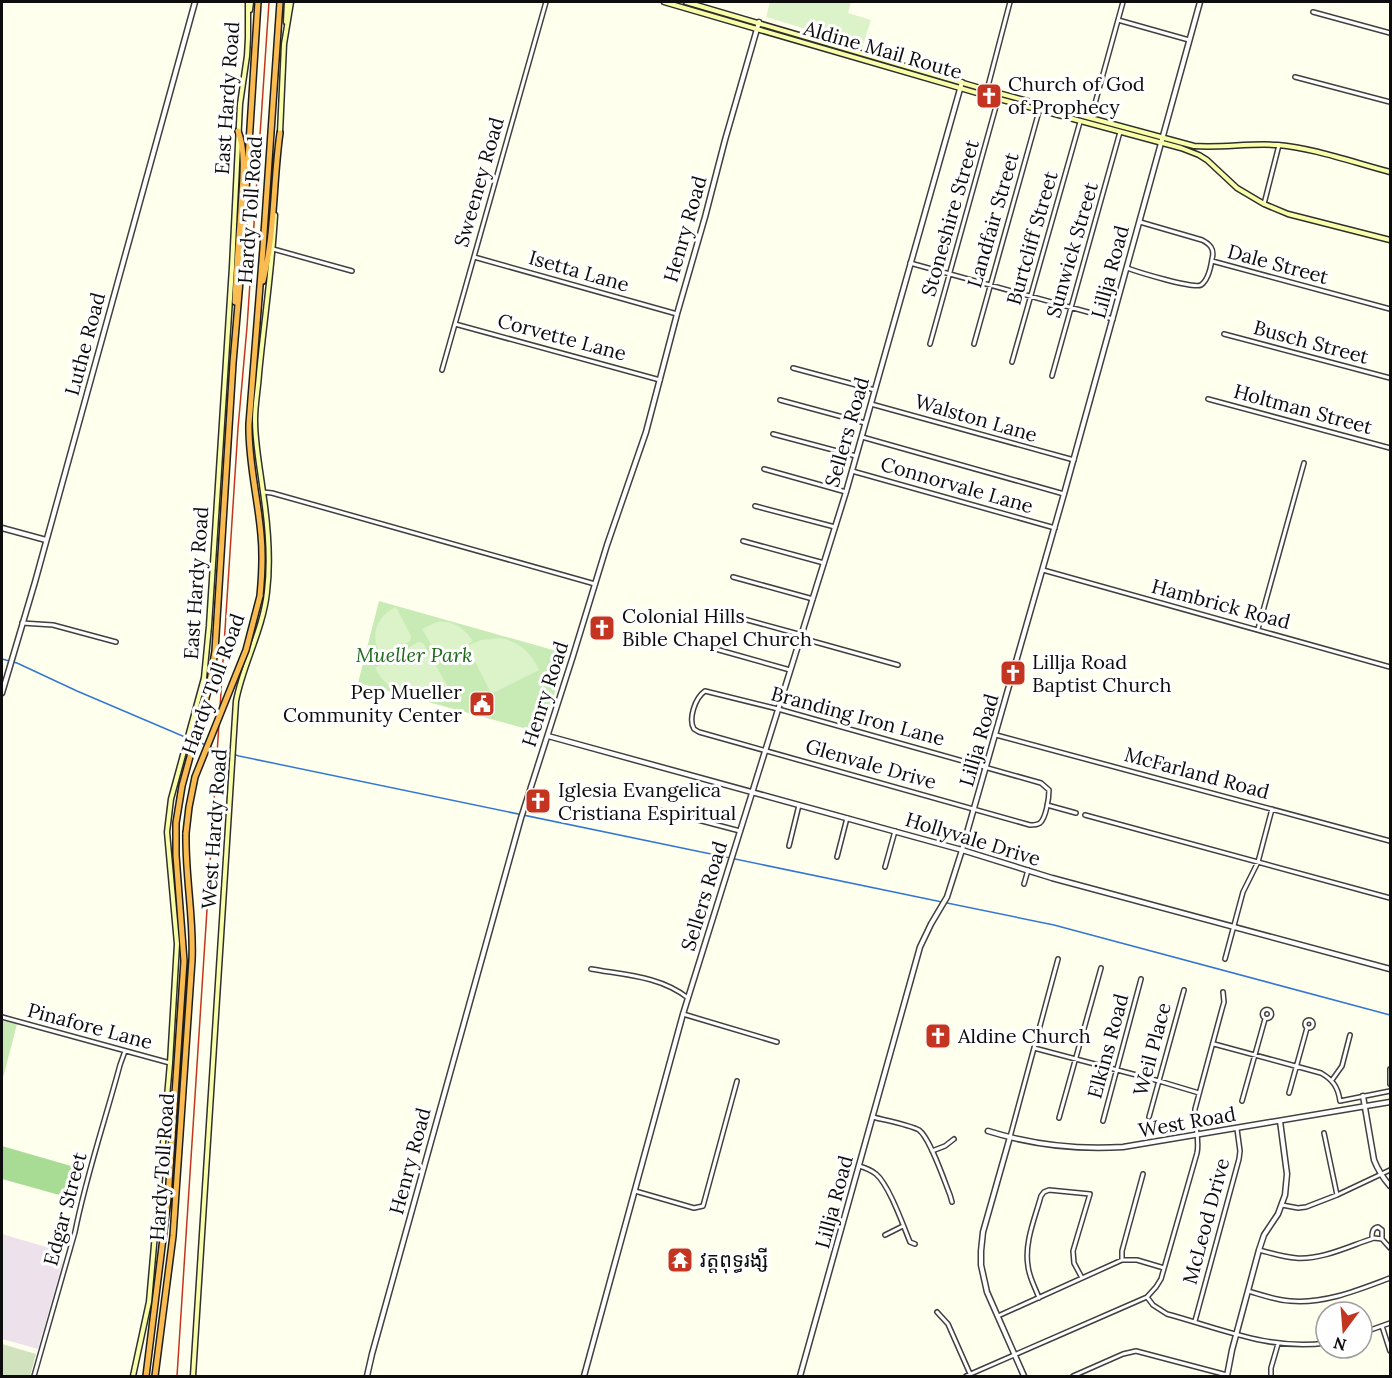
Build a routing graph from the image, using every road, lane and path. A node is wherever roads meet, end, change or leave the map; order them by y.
1 (195, 2) edge
2 (249, 2) edge
3 (258, 2) edge
4 (280, 2) edge
5 (289, 2) edge
6 (546, 2) edge
7 (664, 2) edge
8 (686, 2) edge
9 (1010, 2) edge
10 (1124, 2) edge
11 (1200, 2) edge
12 (697, 4) junction
13 (696, 10) junction
14 (1313, 12) dead end
15 (1118, 20) junction
16 (759, 22) junction
17 (757, 28) junction
18 (1390, 33) edge
19 (1189, 40) junction
20 (856, 51) junction
21 (855, 57) junction
22 (1295, 77) dead end
23 (962, 82) junction
24 (960, 88) junction
25 (987, 90) junction
26 (998, 99) junction
27 (1390, 102) edge
28 (1041, 104) junction
29 (1039, 110) junction
30 (1091, 118) junction
31 (1080, 122) junction
32 (238, 131) junction
33 (1120, 132) junction
34 (280, 133) junction
35 (1163, 138) junction
36 (1162, 144) junction
37 (1279, 145) junction
38 (1390, 172) edge
39 (1264, 204) junction
40 (1140, 222) junction
41 (1390, 240) edge
42 (273, 249) junction
43 (474, 257) junction
44 (1212, 261) junction
45 (910, 263) junction
46 (1127, 268) junction
47 (352, 271) dead end
48 (949, 274) junction
49 (990, 286) junction
50 (259, 297) junction
51 (1030, 297) junction
52 (1071, 308) junction
53 (1390, 309) edge
54 (677, 314) junction
55 (1113, 319) junction
56 (455, 324) junction
57 (1224, 334) dead end
58 (930, 344) dead end
59 (974, 344) dead end
60 (1012, 362) dead end
61 (233, 363) junction
62 (793, 368) dead end
63 (442, 370) dead end
64 (1052, 376) dead end
65 (1390, 378) edge
66 (660, 380) junction
67 (875, 390) junction
68 (1208, 399) dead end
69 (780, 400) dead end
70 (871, 404) junction
71 (866, 423) junction
72 (773, 434) dead end
73 (862, 437) junction
74 (1390, 448) edge
75 (856, 456) junction
76 (1074, 460) junction
77 (1304, 463) dead end
78 (764, 469) dead end
79 (852, 471) junction
80 (263, 492) junction
81 (846, 492) junction
82 (1065, 494) junction
83 (755, 506) dead end
84 (835, 527) junction
85 (2, 528) edge
86 (1055, 528) junction
87 (46, 540) junction
88 (743, 541) dead end
89 (824, 563) junction
90 (1043, 570) junction
91 (733, 577) dead end
92 (595, 584) junction
93 (813, 599) junction
94 (722, 613) dead end
95 (22, 623) junction
96 (1258, 630) junction
97 (801, 636) junction
98 (116, 642) dead end
99 (712, 648) dead end
100 (898, 665) dead end
101 (1390, 667) edge
102 (790, 670) junction
103 (2, 693) edge
104 (695, 709) joint
105 (778, 709) junction
106 (996, 735) junction
107 (548, 736) junction
108 (765, 750) junction
109 (986, 767) junction
110 (752, 792) junction
111 (799, 805) junction
112 (1047, 805) junction
113 (975, 809) junction
114 (1272, 809) junction
115 (660, 810) dead end
116 (1076, 813) dead end
117 (1085, 815) dead end
118 (847, 818) junction
119 (740, 831) junction
120 (895, 831) junction
121 (1390, 841) edge
122 (789, 846) dead end
123 (962, 850) junction
124 (837, 857) dead end
125 (1258, 862) junction
126 (885, 867) dead end
127 (1028, 870) junction
128 (1024, 884) dead end
129 (1390, 898) edge
130 (1233, 927) junction
131 (1058, 959) dead end
132 (1225, 959) dead end
133 (1101, 968) dead end
134 (591, 969) dead end
135 (1390, 969) edge
136 (1141, 980) dead end
137 (1184, 990) dead end
138 (1223, 992) dead end
139 (688, 998) junction
140 (683, 1014) junction
141 (2, 1017) edge
142 (1265, 1018) dead end
143 (1307, 1028) dead end
144 (1350, 1035) dead end
145 (777, 1042) dead end
146 (1214, 1044) junction
147 (1034, 1048) junction
148 (125, 1051) junction
149 (1255, 1055) junction
150 (1076, 1059) junction
151 (170, 1063) junction
152 (1296, 1066) junction
153 (1390, 1069) edge
154 (1117, 1070) junction
155 (1332, 1080) junction
156 (736, 1081) dead end
157 (1159, 1081) junction
158 (1390, 1084) edge
159 (1390, 1091) edge
160 (1289, 1092) dead end
161 (1199, 1094) junction
162 (1363, 1096) junction
163 (1242, 1101) dead end
164 (1390, 1102) edge
165 (1364, 1106) junction
166 (873, 1117) junction
167 (1149, 1117) dead end
168 (1059, 1118) dead end
169 (1103, 1121) dead end
170 (1280, 1121) junction
171 (1238, 1129) junction
172 (988, 1131) dead end
173 (1324, 1132) dead end
174 (1197, 1136) junction
175 (1010, 1137) junction
176 (954, 1139) dead end
177 (932, 1151) junction
178 (859, 1166) junction
179 (1390, 1170) edge
180 (1143, 1174) dead end
181 (1381, 1174) junction
182 (1390, 1186) edge
183 (634, 1191) junction
184 (1337, 1195) junction
185 (952, 1202) dead end
186 (1282, 1205) junction
187 (903, 1226) junction
188 (885, 1235) dead end
189 (1372, 1238) junction
190 (1382, 1239) junction
191 (915, 1244) dead end
192 (1390, 1248) edge
193 (1258, 1250) junction
194 (1122, 1260) junction
195 (1164, 1268) junction
196 (1082, 1278) junction
197 (1390, 1278) edge
198 (1248, 1292) junction
199 (1147, 1297) junction
200 (1039, 1298) junction
201 (937, 1312) dead end
202 (998, 1316) junction
203 (1195, 1321) junction
204 (1390, 1323) edge
205 (1382, 1326) junction
206 (1374, 1329) edge
207 (1237, 1333) junction
208 (1278, 1344) junction
209 (1314, 1344) edge
210 (1390, 1351) edge
211 (1015, 1355) junction
212 (969, 1376) edge
213 (1227, 1376) edge
214 (34, 1377) edge
215 (133, 1377) edge
216 (146, 1377) edge
217 (154, 1377) edge
218 (193, 1377) edge
219 (368, 1377) edge
220 (584, 1377) edge
221 (800, 1377) edge
222 (1024, 1377) edge
223 (1073, 1377) edge
224 (1271, 1377) edge

1 - 87 street, Luthe Road
2 - 32 main road, East Hardy Road
3 - 61 highway, Hardy Toll Road
4 - 50 highway, Hardy Toll Road
5 - 34 main road, West Hardy Road
6 - 43 street, Sweeney Road
7 - 13 main road, Aldine Mail Route
8 - 12 main road, Aldine Mail Route
9 - 25 street
10 - 15 street
11 - 19 street, Lillja Road
12 - 13 main road
12 - 16 main road, Aldine Mail Route
13 - 17 main road, Aldine Mail Route
14 - 18 street
15 - 19 street
15 - 30 street
16 - 17 street, Henry Road
16 - 20 main road, Aldine Mail Route
17 - 21 main road, Aldine Mail Route
17 - 54 street, Henry Road
19 - 35 street, Lillja Road
20 - 21 main road
20 - 23 main road, Aldine Mail Route
21 - 24 main road, Aldine Mail Route
22 - 27 street
23 - 24 street, Sellers Road
23 - 25 main road, Aldine Mail Route
24 - 26 main road, Aldine Mail Route
24 - 45 street, Sellers Road
25 - 28 main road, Aldine Mail Route
26 - 29 main road, Aldine Mail Route
26 - 48 street, Stoneshire Street
28 - 29 street, Landfair Street
28 - 30 main road, Aldine Mail Route
29 - 31 main road, Aldine Mail Route
29 - 49 street, Landfair Street
30 - 35 main road, Aldine Mail Route
31 - 33 main road, Aldine Mail Route
31 - 51 street, Burtcliff Street
32 - 61 highway
32 - 151 main road, East Hardy Road
33 - 36 main road, Aldine Mail Route
33 - 52 street, Sunwick Street
34 - 42 main road, West Hardy Road
34 - 50 highway
35 - 36 street, Lillja Road
35 - 37 main road, Aldine Mail Route
36 - 39 main road, Aldine Mail Route
36 - 40 street, Lillja Road
37 - 38 main road, Aldine Mail Route
37 - 39 street
39 - 41 main road, Aldine Mail Route
40 - 44 street, Dale Street
40 - 46 street, Lillja Road
42 - 47 street
42 - 80 main road, West Hardy Road
43 - 54 street, Isetta Lane
43 - 56 street, Sweeney Road
44 - 46 street
44 - 53 street, Dale Street
45 - 48 street
45 - 67 street, Sellers Road
46 - 55 street, Lillja Road
48 - 49 street
48 - 58 street, Stoneshire Street
49 - 51 street
49 - 59 street, Landfair Street
50 - 217 highway, Hardy Toll Road, bridge
51 - 52 street
51 - 60 street, Burtcliff Street
52 - 55 street
52 - 64 street, Sunwick Street
54 - 66 street, Henry Road
55 - 76 street, Lillja Road
56 - 63 street, Sweeney Road
56 - 66 street, Corvette Lane
57 - 65 street, Busch Street
61 - 216 highway, Hardy Toll Road
62 - 67 street
66 - 92 street, Henry Road
67 - 70 street, Sellers Road
68 - 74 street, Holtman Street
69 - 71 street
70 - 71 street, Sellers Road
70 - 76 street, Walston Lane
71 - 73 street, Sellers Road
72 - 75 street
73 - 75 street, Sellers Road
73 - 82 street
75 - 79 street, Sellers Road
76 - 82 street, Lillja Road
77 - 96 street
78 - 81 street
79 - 81 street, Sellers Road
79 - 86 street, Connorvale Lane
80 - 92 street
80 - 218 main road, West Hardy Road
81 - 84 street, Sellers Road
82 - 86 street, Lillja Road
83 - 84 street
84 - 89 street, Sellers Road
85 - 87 street
86 - 90 street, Lillja Road
87 - 95 street, Luthe Road
88 - 89 street
89 - 93 street, Sellers Road
90 - 96 street, Hambrick Road
90 - 106 street, Lillja Road
91 - 93 street
92 - 107 street, Henry Road
93 - 97 street, Sellers Road
94 - 97 street
95 - 98 street
95 - 103 street, Luthe Road
96 - 101 street, Hambrick Road
97 - 100 street
97 - 102 street, Sellers Road
99 - 102 street
102 - 105 street, Sellers Road
104 - 105 street, Branding Iron Lane
104 - 108 street, Glenvale Drive
105 - 108 street, Sellers Road
105 - 109 street, Branding Iron Lane
106 - 109 street, Lillja Road
106 - 114 street, McFarland Road
107 - 110 street, Hollyvale Drive
107 - 219 street, Henry Road
108 - 110 street, Sellers Road
108 - 113 street, Glenvale Drive
109 - 112 street, Branding Iron Lane
109 - 113 street, Lillja Road
110 - 111 street, Hollyvale Drive
110 - 119 street, Sellers Road
111 - 118 street, Hollyvale Drive
111 - 122 street
112 - 113 street, Glenvale Drive
112 - 116 street
113 - 123 street, Lillja Road
114 - 121 street, McFarland Road
114 - 125 street
115 - 119 street
117 - 125 street
118 - 120 street, Hollyvale Drive
118 - 124 street
119 - 139 street, Sellers Road
120 - 123 street, Hollyvale Drive
120 - 126 street
123 - 127 street, Hollyvale Drive
123 - 166 street, Lillja Road
125 - 129 street
125 - 130 street
127 - 128 street
127 - 130 street, Hollyvale Drive
130 - 132 street
130 - 135 street, Hollyvale Drive
131 - 147 street
133 - 150 street
134 - 139 street
136 - 154 street, Elkins Road
137 - 157 street, Weil Place
138 - 146 street
139 - 140 street, Sellers Road
140 - 145 street
140 - 183 street, Sellers Road
141 - 148 street, Pinafore Lane
142 - 149 street
143 - 152 street
144 - 155 street
146 - 149 street
146 - 161 street
147 - 150 street
147 - 175 street
148 - 151 street, Pinafore Lane
148 - 214 street, Edgar Street
149 - 152 street
149 - 163 street
150 - 154 street
150 - 168 street
151 - 215 main road, East Hardy Road
152 - 155 street
152 - 160 street
153 - 158 street
154 - 157 street
154 - 169 street, Elkins Road
155 - 162 street
156 - 183 street
157 - 161 street
157 - 167 street, Weil Place
159 - 162 street
161 - 174 street
162 - 165 street
164 - 165 street, West Road
165 - 170 street, West Road
165 - 181 street
166 - 177 street
166 - 178 street, Lillja Road
170 - 171 street, West Road
170 - 186 street
171 - 174 street, West Road
171 - 203 street, McLeod Drive
172 - 175 street, West Road
173 - 184 street
174 - 175 street, West Road
174 - 195 street
175 - 202 street
176 - 177 street
177 - 185 street
178 - 187 street
178 - 221 street, Lillja Road
179 - 181 street
180 - 194 street
181 - 182 street
181 - 184 street
183 - 220 street, Sellers Road
184 - 186 street
186 - 193 street
187 - 188 street
187 - 191 street
189 - 190 street
189 - 190 street
189 - 193 street
190 - 192 street
193 - 198 street
194 - 195 street
194 - 196 street
195 - 199 street
196 - 200 street
196 - 200 street
197 - 198 street
198 - 207 street
199 - 203 street
199 - 211 street
200 - 202 street
201 - 212 street
202 - 211 street
203 - 207 street
204 - 205 street
205 - 206 street
205 - 210 street
207 - 208 street
207 - 213 street
208 - 209 street
208 - 224 street
211 - 212 street
211 - 222 street
213 - 223 street

